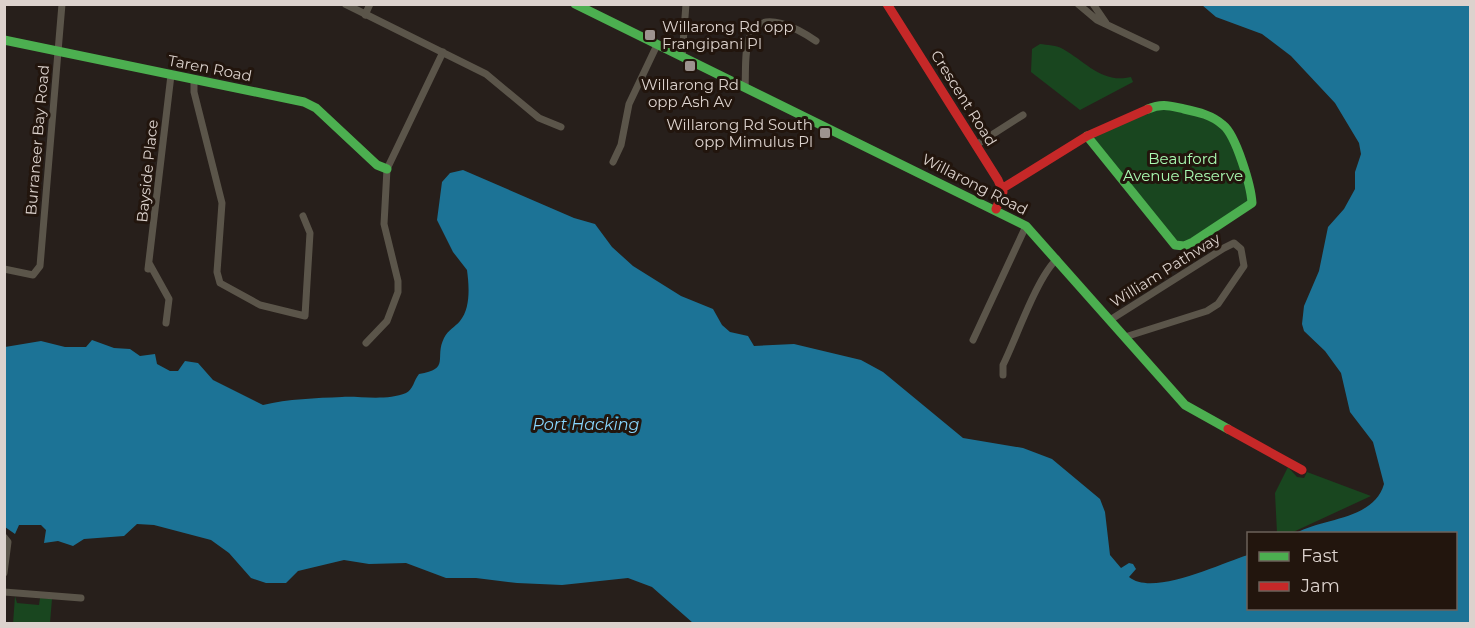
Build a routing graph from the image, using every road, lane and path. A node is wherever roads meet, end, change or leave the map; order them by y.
1 (62, 4) edge
2 (345, 4) edge
3 (370, 4) edge
4 (575, 4) edge
5 (686, 4) edge
6 (887, 4) edge
7 (1093, 4) edge
8 (1081, 5) edge
9 (365, 15) junction
10 (1107, 24) junction
11 (4, 40) edge
12 (816, 40) dead end
13 (657, 45) junction
14 (1156, 48) dead end
15 (58, 51) junction
16 (443, 52) junction
17 (682, 57) junction
18 (171, 75) junction
19 (194, 80) junction
20 (745, 88) junction
21 (1023, 115) dead end
22 (561, 127) dead end
23 (1087, 136) junction
24 (976, 145) junction
25 (613, 162) dead end
26 (387, 169) junction
27 (1003, 188) junction
28 (996, 209) junction
29 (303, 216) dead end
30 (1026, 226) junction
31 (1057, 259) junction
32 (4, 269) edge
33 (1110, 320) junction
34 (166, 323) dead end
35 (1125, 337) junction
36 (973, 340) dead end
37 (366, 343) dead end
38 (1003, 375) dead end
39 (1302, 470) dead end
40 (4, 537) edge
41 (4, 573) edge
42 (4, 592) edge
43 (81, 598) dead end

1 - 15 street, Burraneer Bay Road
2 - 9 street
3 - 9 street
4 - 13 street, Willarong Road
5 - 17 street
6 - 24 street, Crescent Road
7 - 10 street
8 - 10 street
9 - 16 street
10 - 14 street
11 - 15 street, Taren Road
12 - 20 street
13 - 17 street, Willarong Road
13 - 25 street
15 - 18 street, Taren Road
15 - 32 street, Burraneer Bay Road
16 - 22 street
16 - 26 street
17 - 20 street, Willarong Road
18 - 19 street, Taren Road
18 - 34 street, Bayside Place
19 - 26 street, Taren Road
19 - 29 street
20 - 28 street, Willarong Road
21 - 24 street
23 - 23 street
23 - 27 street
24 - 27 street, Crescent Road
26 - 37 street
27 - 28 street
28 - 30 street, Willarong Road
30 - 31 street, Willarong Road
30 - 36 street
31 - 33 street, Willarong Road
31 - 38 street
33 - 35 street, Willarong Road
33 - 35 street, William Pathway
35 - 39 street, Willarong Road
40 - 41 street
42 - 43 street

